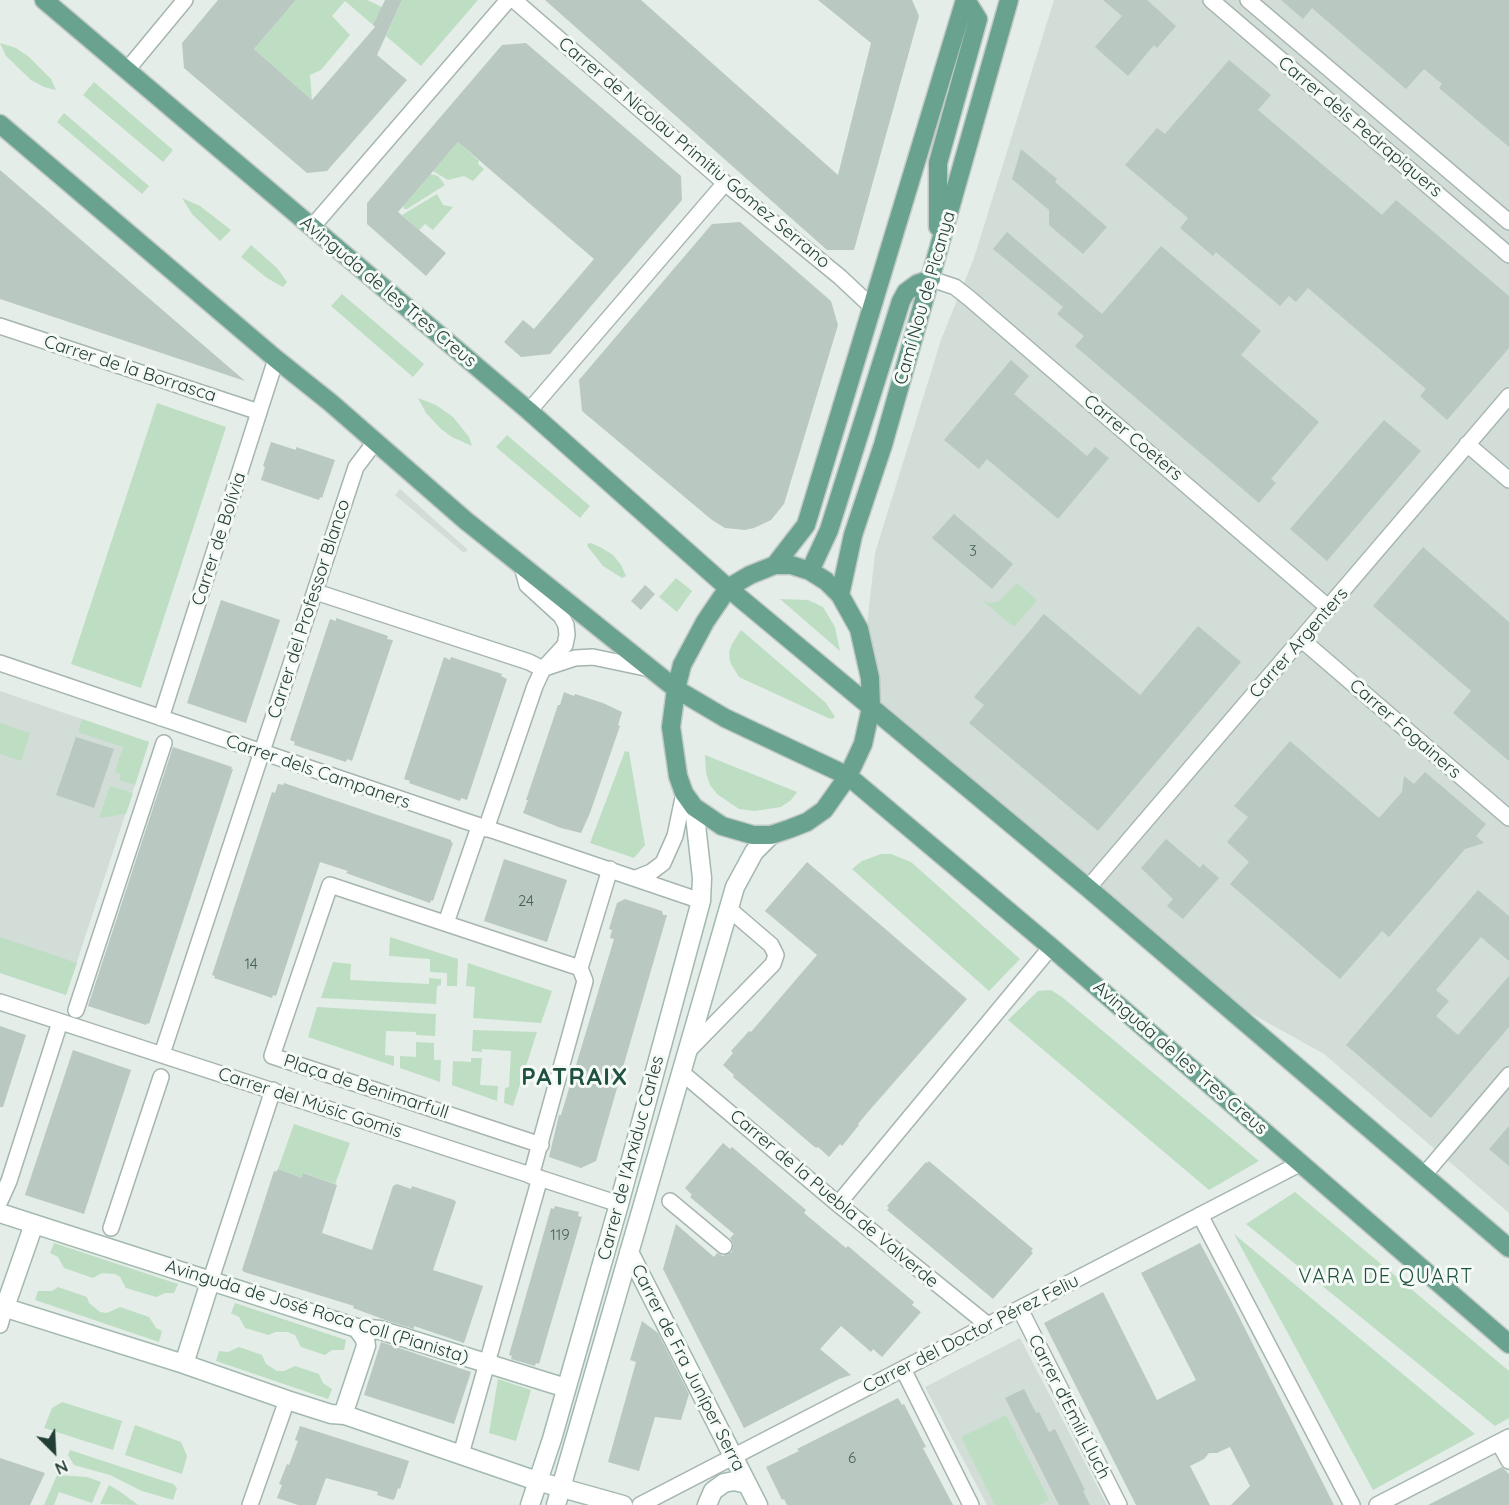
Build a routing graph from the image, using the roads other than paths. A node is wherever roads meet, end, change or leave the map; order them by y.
1 (44, 0) edge
2 (185, 0) edge
3 (508, 0) edge
4 (514, 0) edge
5 (965, 0) edge
6 (1009, 0) edge
7 (1212, 0) edge
8 (1248, 0) edge
9 (127, 70) junction
10 (0, 124) edge
11 (725, 183) junction
12 (1509, 222) edge
13 (312, 227) junction
14 (939, 247) junction
15 (1509, 255) edge
16 (931, 279) junction
17 (872, 307) junction
18 (0, 326) edge
19 (276, 359) junction
20 (1509, 396) edge
21 (530, 411) junction
22 (259, 412) junction
23 (375, 442) junction
24 (1467, 444) junction
25 (1509, 480) edge
26 (775, 565) junction
27 (522, 566) junction
28 (810, 571) junction
29 (728, 588) junction
30 (316, 592) junction
31 (840, 595) junction
32 (1329, 608) junction
33 (1302, 640) junction
34 (0, 663) edge
35 (543, 669) junction
36 (653, 670) junction
37 (676, 689) junction
38 (871, 708) junction
39 (161, 718) junction
40 (164, 743) dead end
41 (261, 752) junction
42 (848, 776) junction
43 (689, 800) junction
44 (1509, 818) edge
45 (482, 828) junction
46 (771, 835) junction
47 (609, 869) junction
48 (636, 878) junction
49 (1088, 888) junction
50 (701, 901) junction
51 (729, 909) junction
52 (446, 923) junction
53 (1051, 947) junction
54 (580, 968) junction
55 (0, 1002) edge
56 (76, 1010) dead end
57 (60, 1022) junction
58 (687, 1052) junction
59 (162, 1054) junction
60 (681, 1072) junction
61 (1509, 1075) edge
62 (161, 1077) dead end
63 (273, 1090) junction
64 (541, 1145) junction
65 (1301, 1163) junction
66 (1424, 1175) junction
67 (536, 1177) junction
68 (0, 1200) edge
69 (670, 1201) dead end
70 (619, 1204) junction
71 (838, 1204) junction
72 (0, 1213) edge
73 (1200, 1215) junction
74 (34, 1224) junction
75 (111, 1228) dead end
76 (723, 1246) dead end
77 (1509, 1248) edge
78 (629, 1252) junction
79 (210, 1282) junction
80 (1020, 1309) junction
81 (2, 1313) edge
82 (988, 1325) junction
83 (357, 1328) junction
84 (1509, 1344) edge
85 (184, 1364) junction
86 (486, 1364) junction
87 (903, 1369) junction
88 (566, 1388) junction
89 (287, 1400) junction
90 (344, 1415) junction
91 (1504, 1440) edge
92 (462, 1454) junction
93 (734, 1457) junction
94 (1509, 1461) edge
95 (537, 1481) junction
96 (747, 1484) junction
97 (559, 1496) edge
98 (250, 1505) edge
99 (530, 1505) edge
100 (623, 1505) edge
101 (640, 1505) edge
102 (707, 1505) edge
103 (758, 1505) edge
104 (971, 1505) edge
105 (1119, 1505) edge
106 (1352, 1505) edge
107 (1377, 1505) edge

1 - 9 main road, Avinguda de les Tres Creus
2 - 9 street
3 - 13 street
4 - 11 street, Carrer de Nicolau Primitiu Gómez Serrano
5 - 14 main road
5 - 17 main road
6 - 14 main road, Camí Nou de Picanya
7 - 15 street, Carrer dels Pedrapiquers
8 - 12 street, Carrer dels Pedrapiquers
9 - 13 main road, Avinguda de les Tres Creus
10 - 19 main road, Avinguda de les Tres Creus
11 - 17 street, Carrer de Nicolau Primitiu Gómez Serrano
11 - 21 street
13 - 21 main road, Avinguda de les Tres Creus
14 - 16 main road, Camí Nou de Picanya
16 - 28 main road
16 - 31 main road, Camí Nou de Picanya
16 - 32 street, Carrer Coeters
17 - 26 main road
18 - 22 street, Carrer de la Borrasca
19 - 22 street, Carrer de Bolívia
19 - 23 main road, Avinguda de les Tres Creus
20 - 24 street, Carrer Argenters
21 - 29 main road, Avinguda de les Tres Creus
22 - 39 street, Carrer de Bolívia
23 - 27 main road, Avinguda de les Tres Creus
23 - 30 street, Carrer del Professor Blanco
24 - 25 street
24 - 32 street, Carrer Argenters
26 - 28 main road
26 - 29 main road
27 - 35 street
27 - 36 main road, Avinguda de les Tres Creus
28 - 31 main road
29 - 37 main road
29 - 38 main road, Avinguda de les Tres Creus
30 - 35 street
30 - 41 street, Carrer del Professor Blanco
31 - 38 main road
32 - 33 street, Carrer Argenters
33 - 44 street, Carrer Fogainers
33 - 49 street, Carrer Argenters
34 - 39 street, Carrer dels Campaners
35 - 36 street
35 - 45 street
36 - 37 main road, Avinguda de les Tres Creus
37 - 42 main road, Avinguda de les Tres Creus
37 - 43 main road
38 - 42 main road
38 - 49 main road, Avinguda de les Tres Creus
39 - 41 street, Carrer dels Campaners
40 - 56 street
41 - 45 street, Carrer dels Campaners
41 - 59 street, Carrer del Professor Blanco
42 - 46 main road
42 - 53 main road, Avinguda de les Tres Creus
43 - 46 main road
43 - 48 street
43 - 50 street, Carrer de l'Arxiduc Carles
45 - 47 street, Carrer dels Campaners
45 - 52 street
46 - 51 street, Carrer de l'Arxiduc Carles
47 - 48 street, Carrer dels Campaners
47 - 54 street
48 - 50 street, Carrer dels Campaners
49 - 66 main road, Avinguda de les Tres Creus
50 - 70 street, Carrer de l'Arxiduc Carles
51 - 58 street, Carrer de l'Arxiduc Carles
51 - 58 street, Carrer de l'Arxiduc Carles
52 - 54 street, Plaça de Benimarfull
52 - 64 street, Plaça de Benimarfull
53 - 65 main road, Avinguda de les Tres Creus
53 - 71 street
54 - 64 street
55 - 57 street, Carrer del Músic Gomis
57 - 59 street, Carrer del Músic Gomis
57 - 68 street
58 - 60 street, Carrer de l'Arxiduc Carles
59 - 63 street, Carrer del Músic Gomis
60 - 71 street, Carrer de la Puebla de Valverde
60 - 78 street, Carrer de l'Arxiduc Carles
61 - 66 street
62 - 75 street
63 - 67 street, Carrer del Músic Gomis
63 - 79 street, Plaça de Benimarfull
64 - 67 street
65 - 73 street, Carrer del Doctor Pérez Feliu
65 - 84 main road, Avinguda de les Tres Creus
66 - 77 main road, Avinguda de les Tres Creus
67 - 70 street, Carrer del Músic Gomis
67 - 86 street
69 - 76 street
70 - 88 street, Carrer de l'Arxiduc Carles
71 - 82 street, Carrer de la Puebla de Valverde
72 - 74 street, Avinguda de José Roca Coll (Pianista)
73 - 80 street, Carrer del Doctor Pérez Feliu
73 - 106 street
74 - 79 street, Avinguda de José Roca Coll (Pianista)
74 - 81 street
78 - 93 street, Carrer de Fra Juníper Serra
78 - 97 street, Carrer de l'Arxiduc Carles
79 - 83 street, Avinguda de José Roca Coll (Pianista)
79 - 85 street
80 - 82 street, Carrer del Doctor Pérez Feliu
80 - 105 street, Carrer d'Emili Lluch
81 - 85 street
82 - 87 street, Carrer del Doctor Pérez Feliu
83 - 86 street, Avinguda de José Roca Coll (Pianista)
83 - 90 street
85 - 89 street
86 - 88 street, Avinguda de José Roca Coll (Pianista)
86 - 92 street
87 - 93 street, Carrer del Doctor Pérez Feliu
87 - 104 street
88 - 95 street, Carrer de l'Arxiduc Carles
89 - 90 street
89 - 98 street
90 - 92 street
91 - 94 street
91 - 107 street
92 - 95 street
93 - 96 street, Carrer de Fra Juníper Serra
93 - 101 street, Carrer del Doctor Pérez Feliu
95 - 97 street
95 - 99 street, Carrer de l'Arxiduc Carles
96 - 102 street, Carrer de Fra Juníper Serra
96 - 103 street, Carrer de Fra Juníper Serra
97 - 100 street

